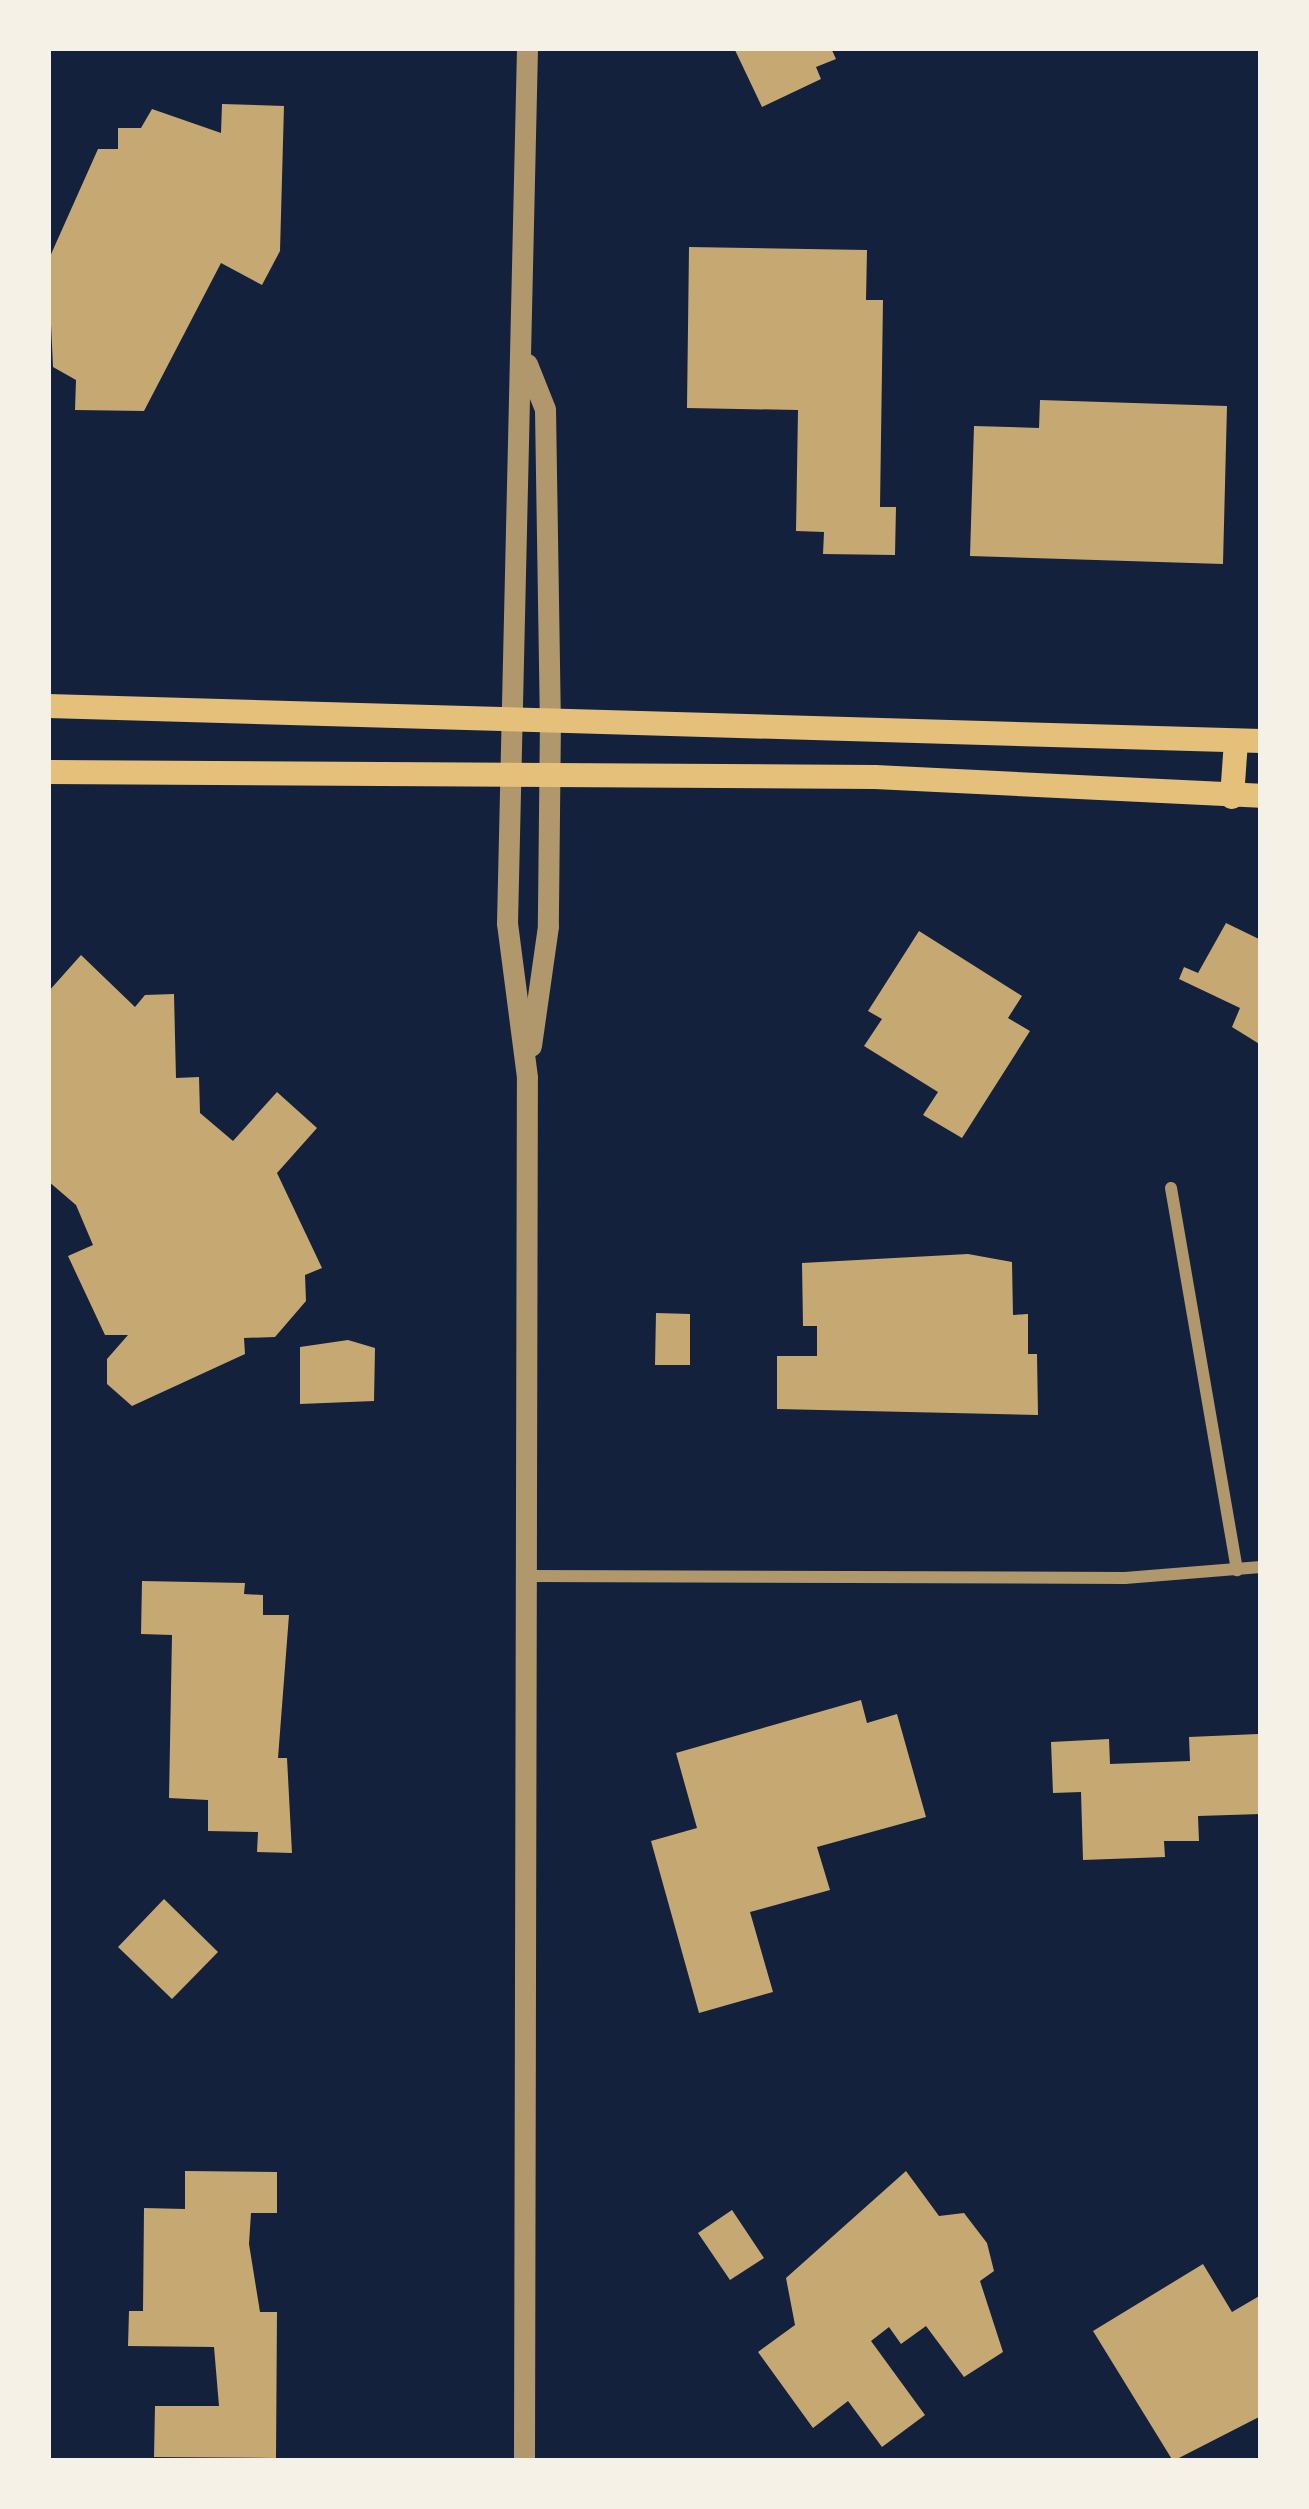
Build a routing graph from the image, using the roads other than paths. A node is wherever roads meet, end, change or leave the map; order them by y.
1 (527, 48) edge
2 (527, 364) junction
3 (48, 706) edge
4 (550, 718) junction
5 (512, 719) junction
6 (1248, 741) edge
7 (48, 772) edge
8 (509, 775) junction
9 (549, 775) junction
10 (1261, 796) edge
11 (1232, 797) junction
12 (527, 1077) junction
13 (1171, 1188) dead end
14 (1261, 1567) edge
15 (1237, 1570) junction
16 (528, 1576) junction
17 (524, 2461) edge

1 - 2 street
2 - 4 street
2 - 5 street
3 - 5 main road
4 - 5 main road
4 - 6 main road
4 - 9 street
5 - 8 street
6 - 11 main road
7 - 8 main road
8 - 9 main road
8 - 12 street
9 - 11 main road
9 - 12 street
10 - 11 main road
12 - 16 street
13 - 15 street
14 - 15 street
15 - 16 street
16 - 17 street

